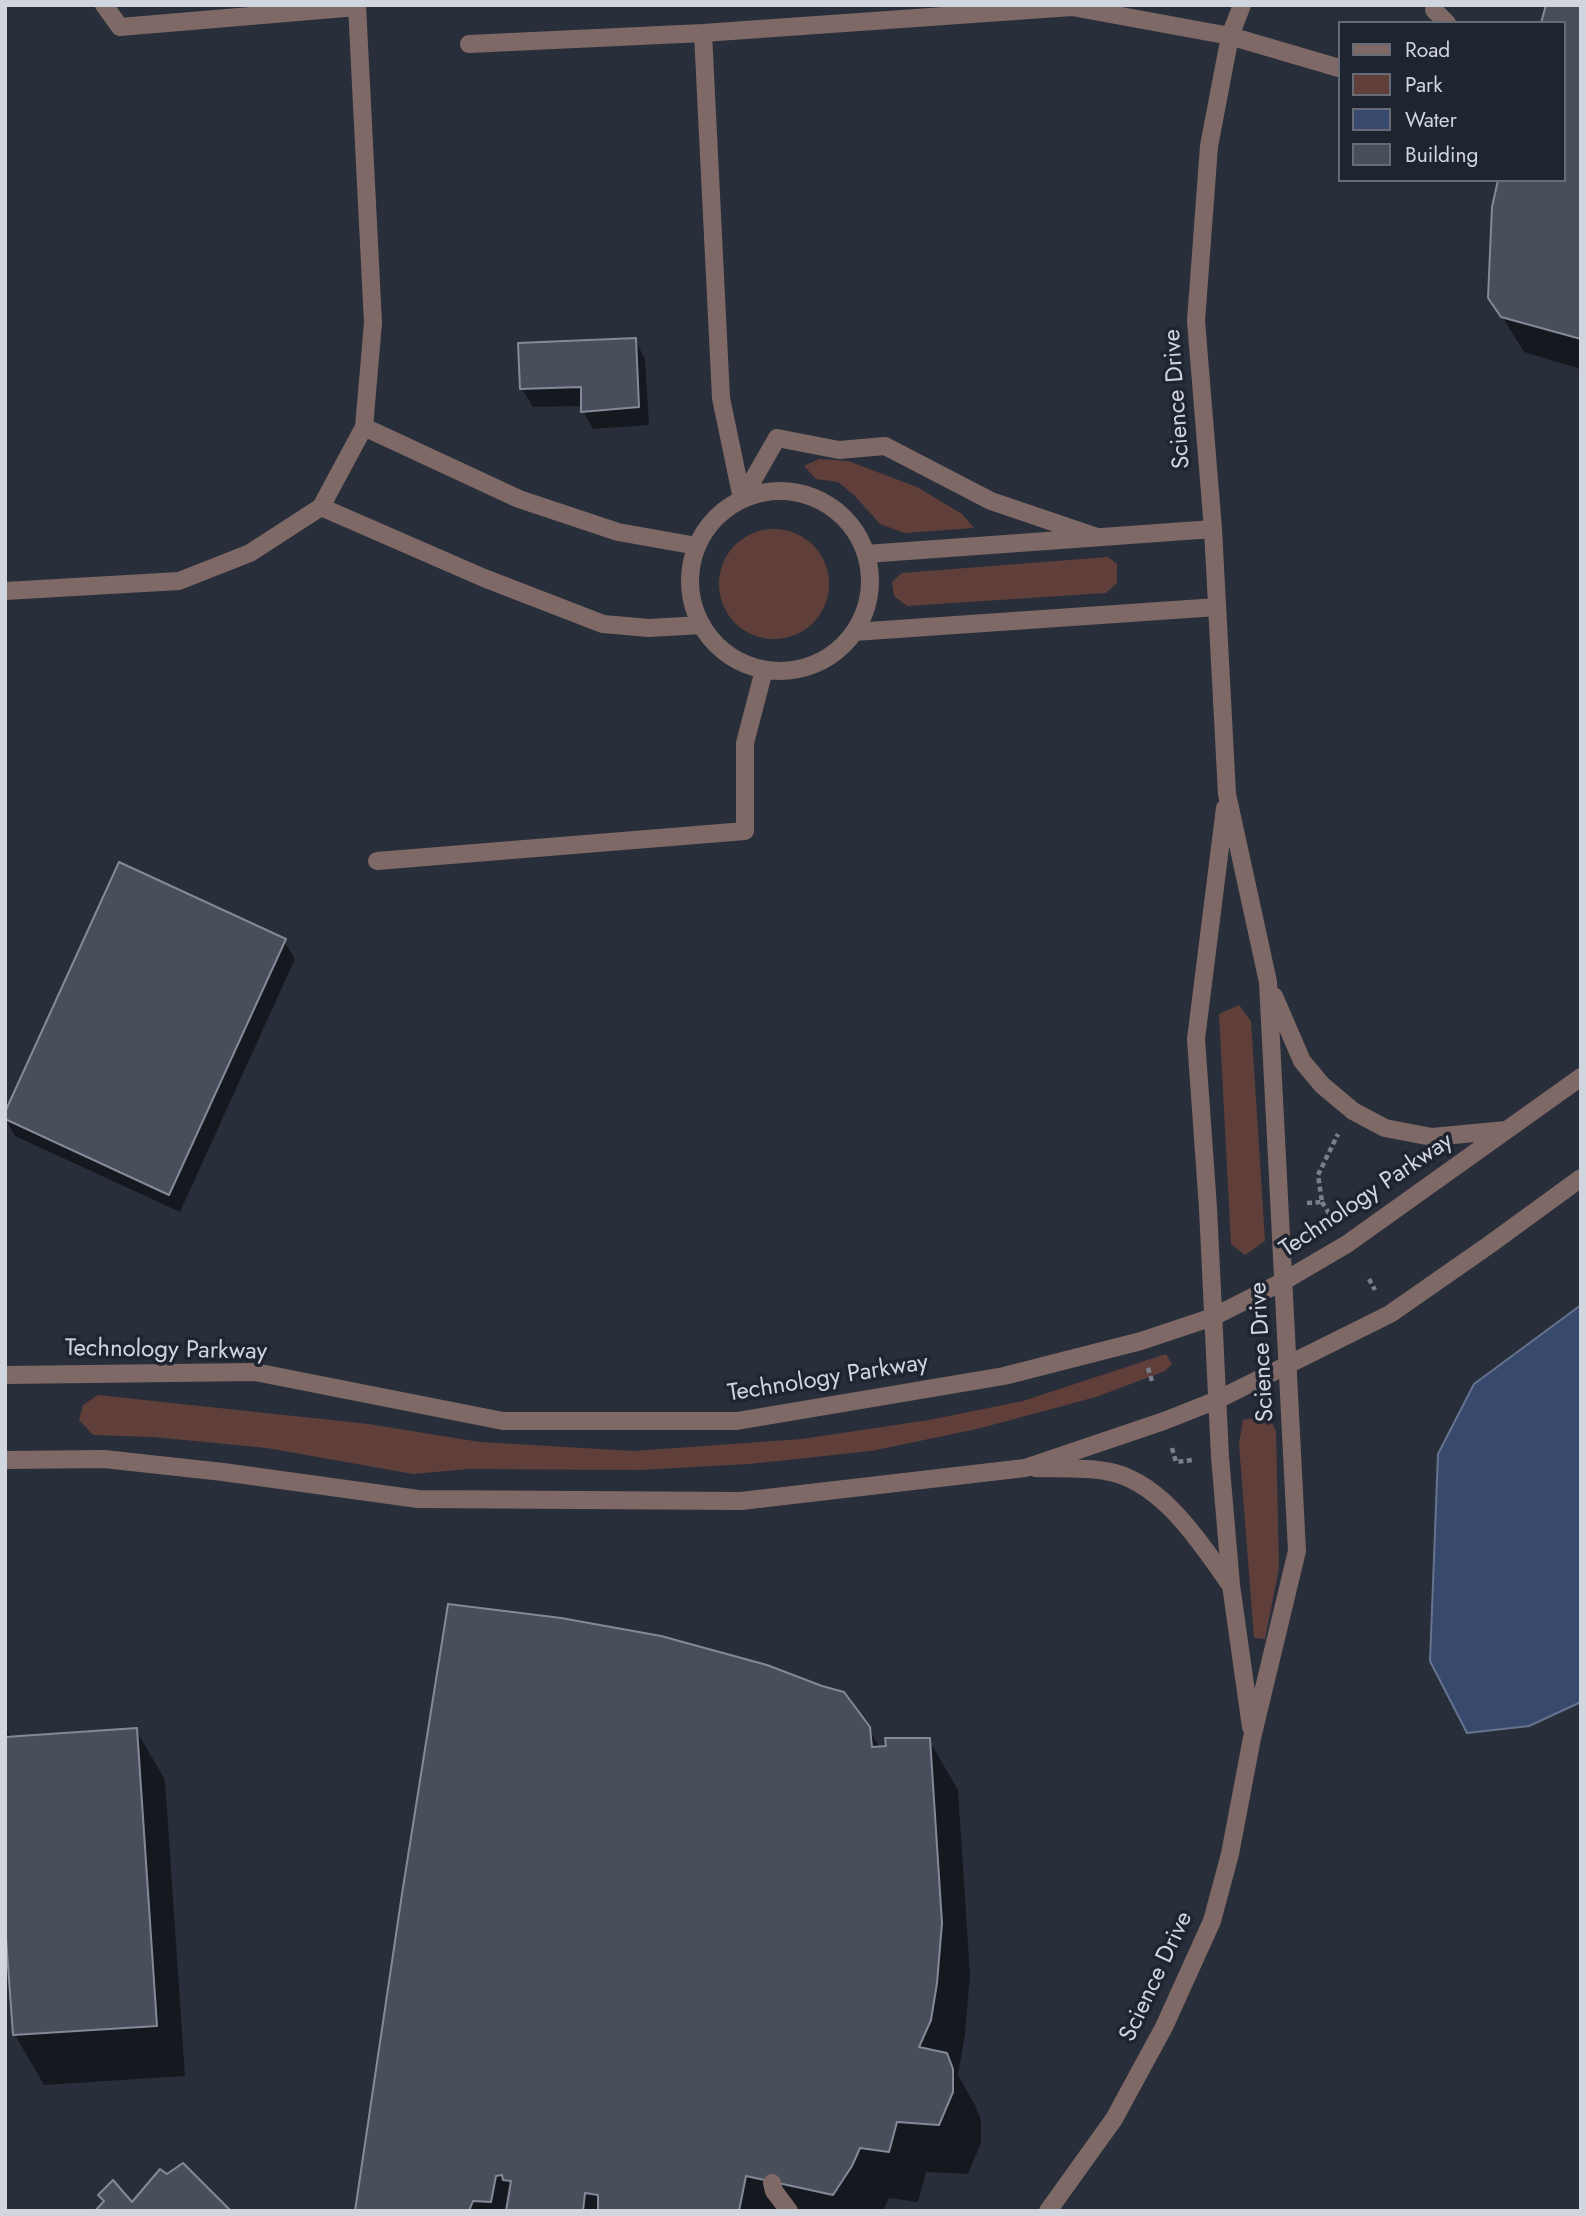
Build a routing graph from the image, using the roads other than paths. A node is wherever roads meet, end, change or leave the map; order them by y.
1 (104, 5) edge
2 (1242, 5) edge
3 (357, 6) edge
4 (703, 33) junction
5 (1230, 36) junction
6 (469, 44) dead end
7 (1338, 68) edge
8 (364, 427) junction
9 (742, 499) junction
10 (321, 508) junction
11 (1213, 529) junction
12 (1097, 537) junction
13 (697, 546) junction
14 (866, 554) junction
15 (5, 591) edge
16 (1217, 607) junction
17 (702, 625) junction
18 (854, 632) junction
19 (764, 670) junction
20 (1227, 794) junction
21 (377, 862) dead end
22 (1268, 982) junction
23 (1581, 1077) edge
24 (1506, 1130) junction
25 (1581, 1178) edge
26 (1284, 1281) junction
27 (1213, 1317) junction
28 (1288, 1364) junction
29 (5, 1375) edge
30 (1217, 1399) junction
31 (5, 1460) edge
32 (1025, 1468) junction
33 (1231, 1585) junction
34 (1252, 1738) junction
35 (772, 2183) dead end
36 (789, 2211) edge
37 (1048, 2211) edge

1 - 3 street
2 - 5 street, Science Drive
3 - 8 street
4 - 5 street
4 - 6 street
4 - 9 street
5 - 7 street
5 - 11 street, Science Drive
8 - 10 street
8 - 13 street
9 - 12 street
9 - 13 street
9 - 14 street
10 - 15 street
10 - 17 street
11 - 12 street
11 - 16 street, Science Drive
12 - 14 street
13 - 17 street
14 - 18 street
16 - 18 street
16 - 20 street, Science Drive
17 - 19 street
18 - 19 street
19 - 21 street
20 - 22 street, Science Drive
20 - 27 street, Science Drive
22 - 24 street
22 - 26 street, Science Drive
23 - 24 street, Technology Parkway
24 - 26 street, Technology Parkway
25 - 28 street
26 - 27 street, Technology Parkway
26 - 28 street, Science Drive
27 - 29 street, Technology Parkway
27 - 30 street, Science Drive
28 - 30 street
28 - 34 street, Science Drive
30 - 32 street
30 - 33 street, Science Drive
31 - 32 street
32 - 33 street
33 - 34 street, Science Drive
34 - 37 street, Science Drive
35 - 36 street

